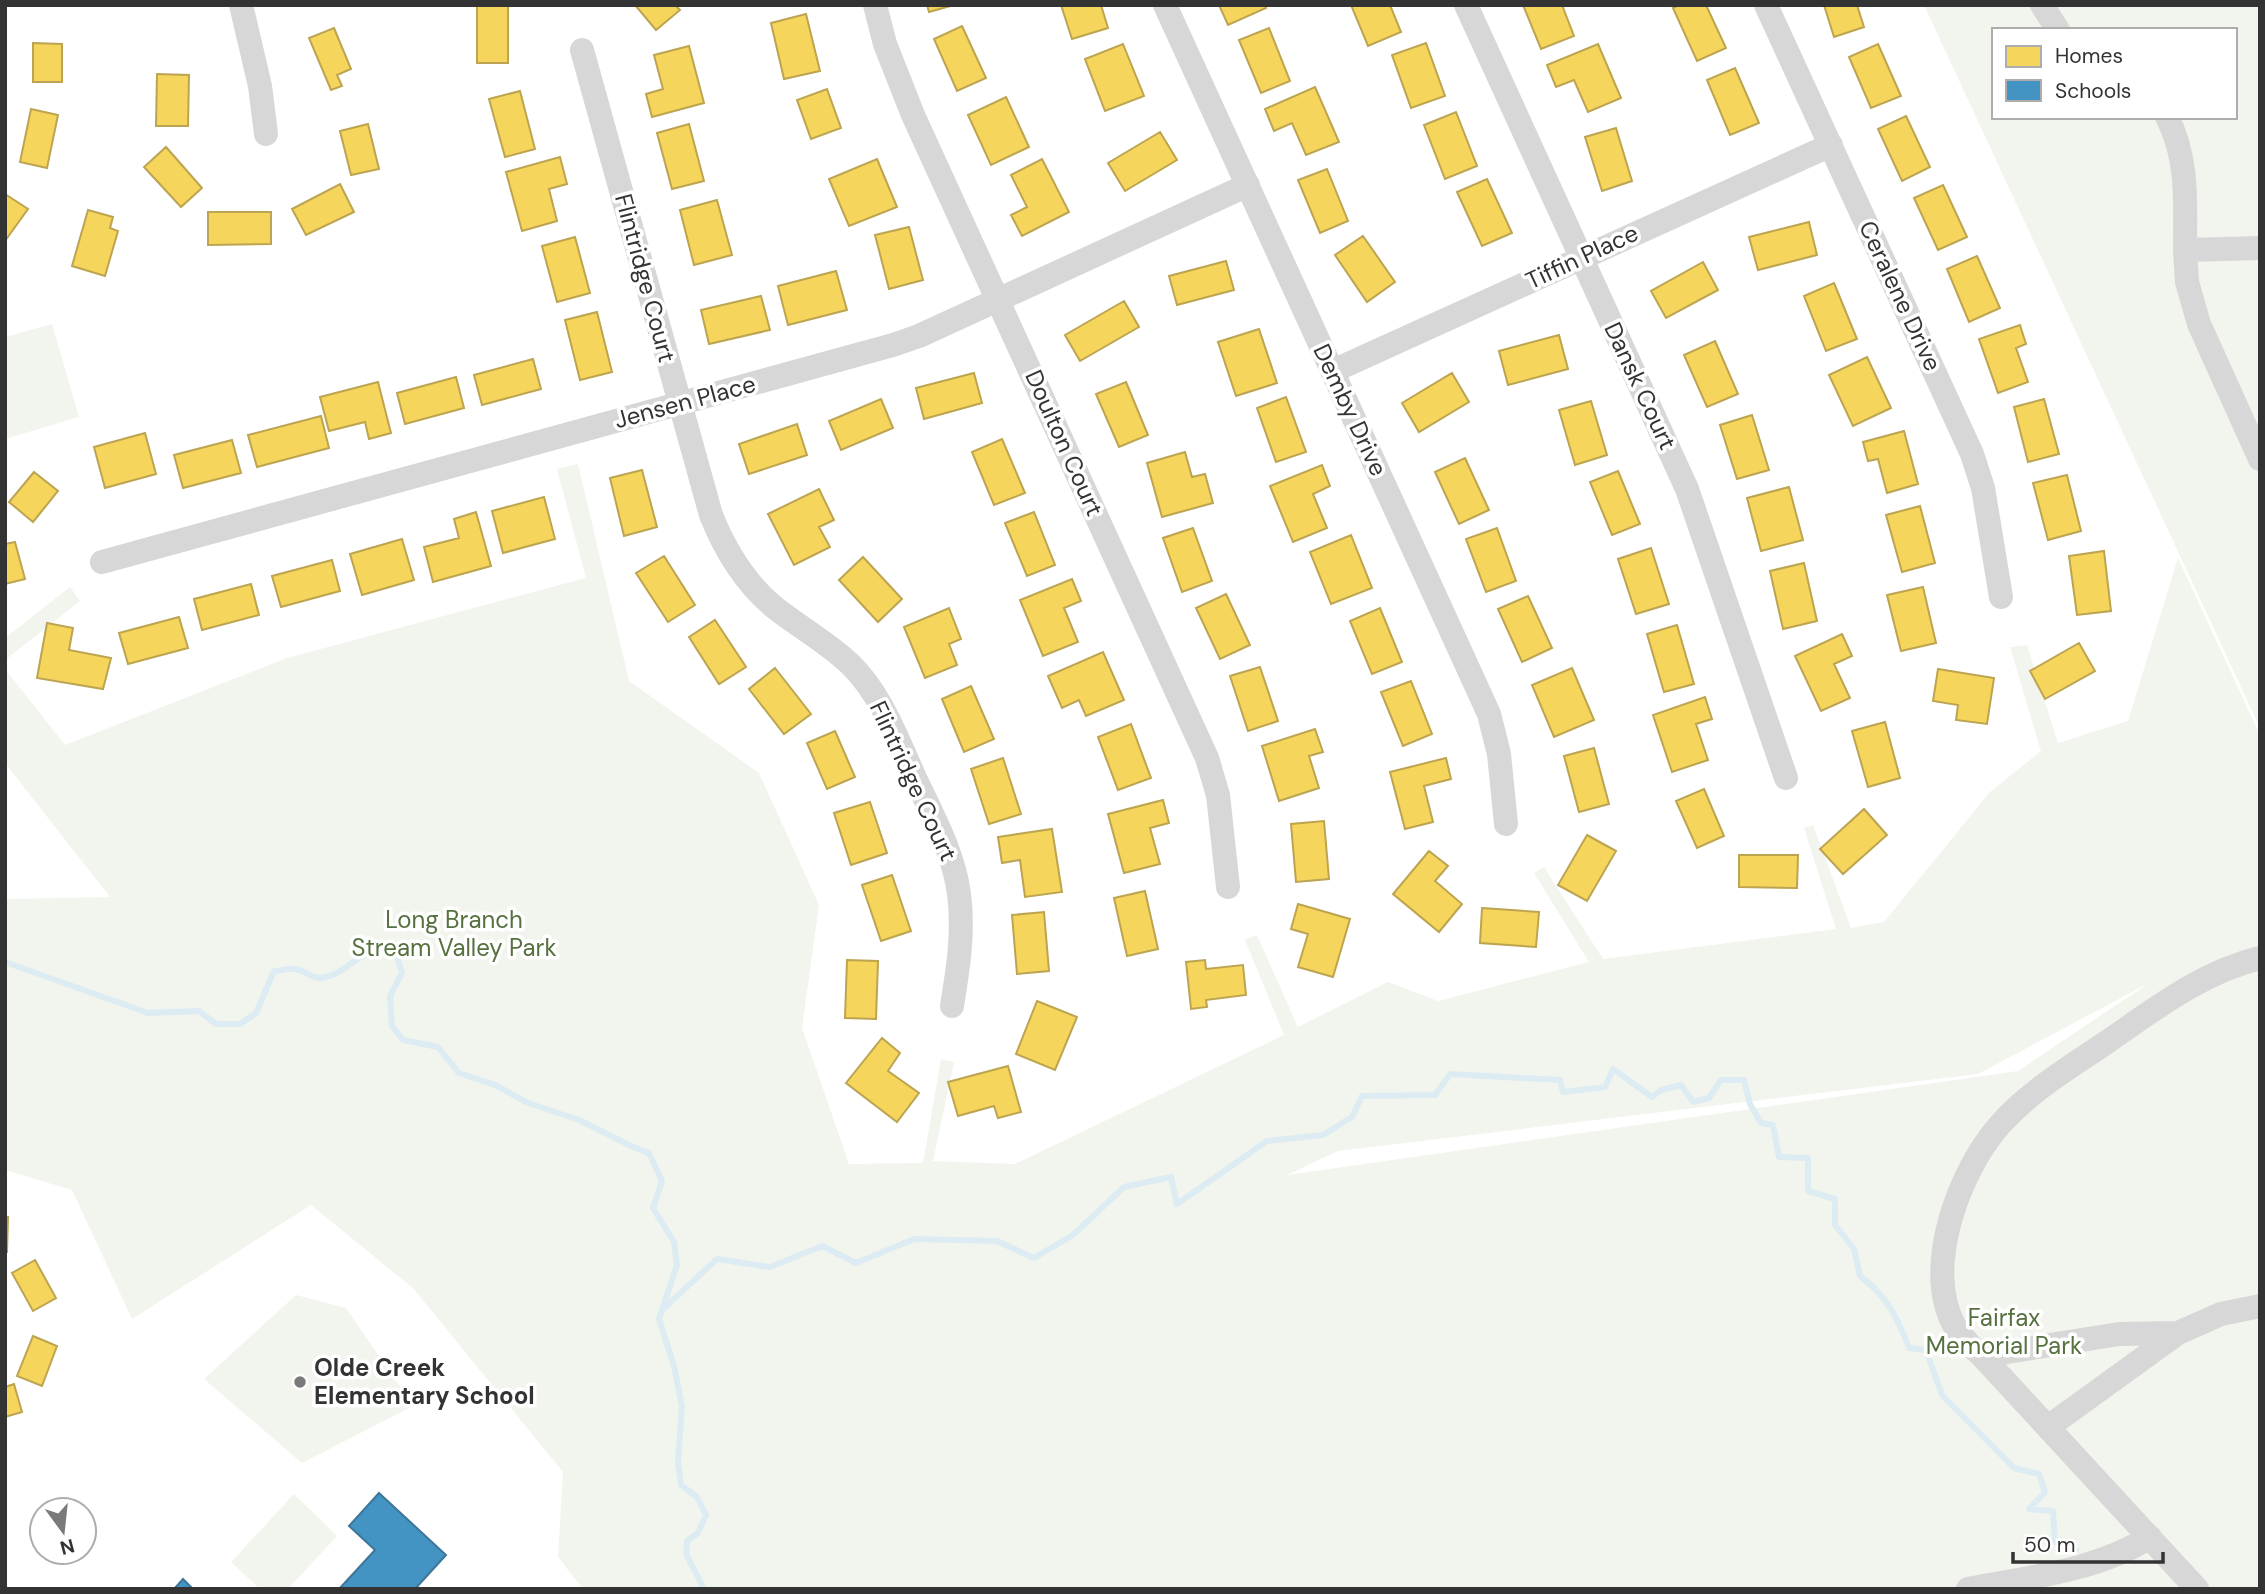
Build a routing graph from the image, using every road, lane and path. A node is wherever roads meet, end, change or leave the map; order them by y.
1 (241, 5) edge
2 (875, 5) edge
3 (1165, 5) edge
4 (1466, 5) edge
5 (1766, 5) edge
6 (2042, 5) edge
7 (2057, 28) edge
8 (583, 50) dead end
9 (2168, 119) edge
10 (266, 134) dead end
11 (1831, 145) junction
12 (1248, 185) junction
13 (2260, 248) edge
14 (2185, 250) junction
15 (1581, 257) junction
16 (998, 299) junction
17 (1333, 371) junction
18 (680, 403) junction
19 (2260, 459) edge
20 (103, 562) dead end
21 (2001, 597) dead end
22 (1786, 778) dead end
23 (1506, 824) dead end
24 (1228, 887) dead end
25 (2260, 958) edge
26 (952, 1006) dead end
27 (2260, 1306) edge
28 (2178, 1333) junction
29 (1982, 1356) junction
30 (2048, 1427) junction
31 (2150, 1537) junction
32 (1968, 1589) edge
33 (2197, 1589) edge

1 - 10 street
2 - 16 street, Doulton Court
3 - 12 street, Demby Drive
4 - 15 street, Dansk Court
5 - 11 street, Ceralene Drive
6 - 7 street
8 - 18 street, Flintridge Court
9 - 14 street
11 - 15 street, Tiffin Place
11 - 21 street, Ceralene Drive
12 - 16 street, Jensen Place
12 - 17 street, Demby Drive
13 - 14 street
14 - 19 street
15 - 17 street, Tiffin Place
15 - 22 street, Dansk Court
16 - 18 street, Jensen Place
16 - 24 street, Doulton Court
17 - 23 street, Demby Drive
18 - 20 street, Jensen Place
18 - 26 street, Flintridge Court
25 - 29 street
27 - 28 street
28 - 29 street
28 - 30 street
29 - 30 street
30 - 31 street
31 - 32 street
31 - 33 street

